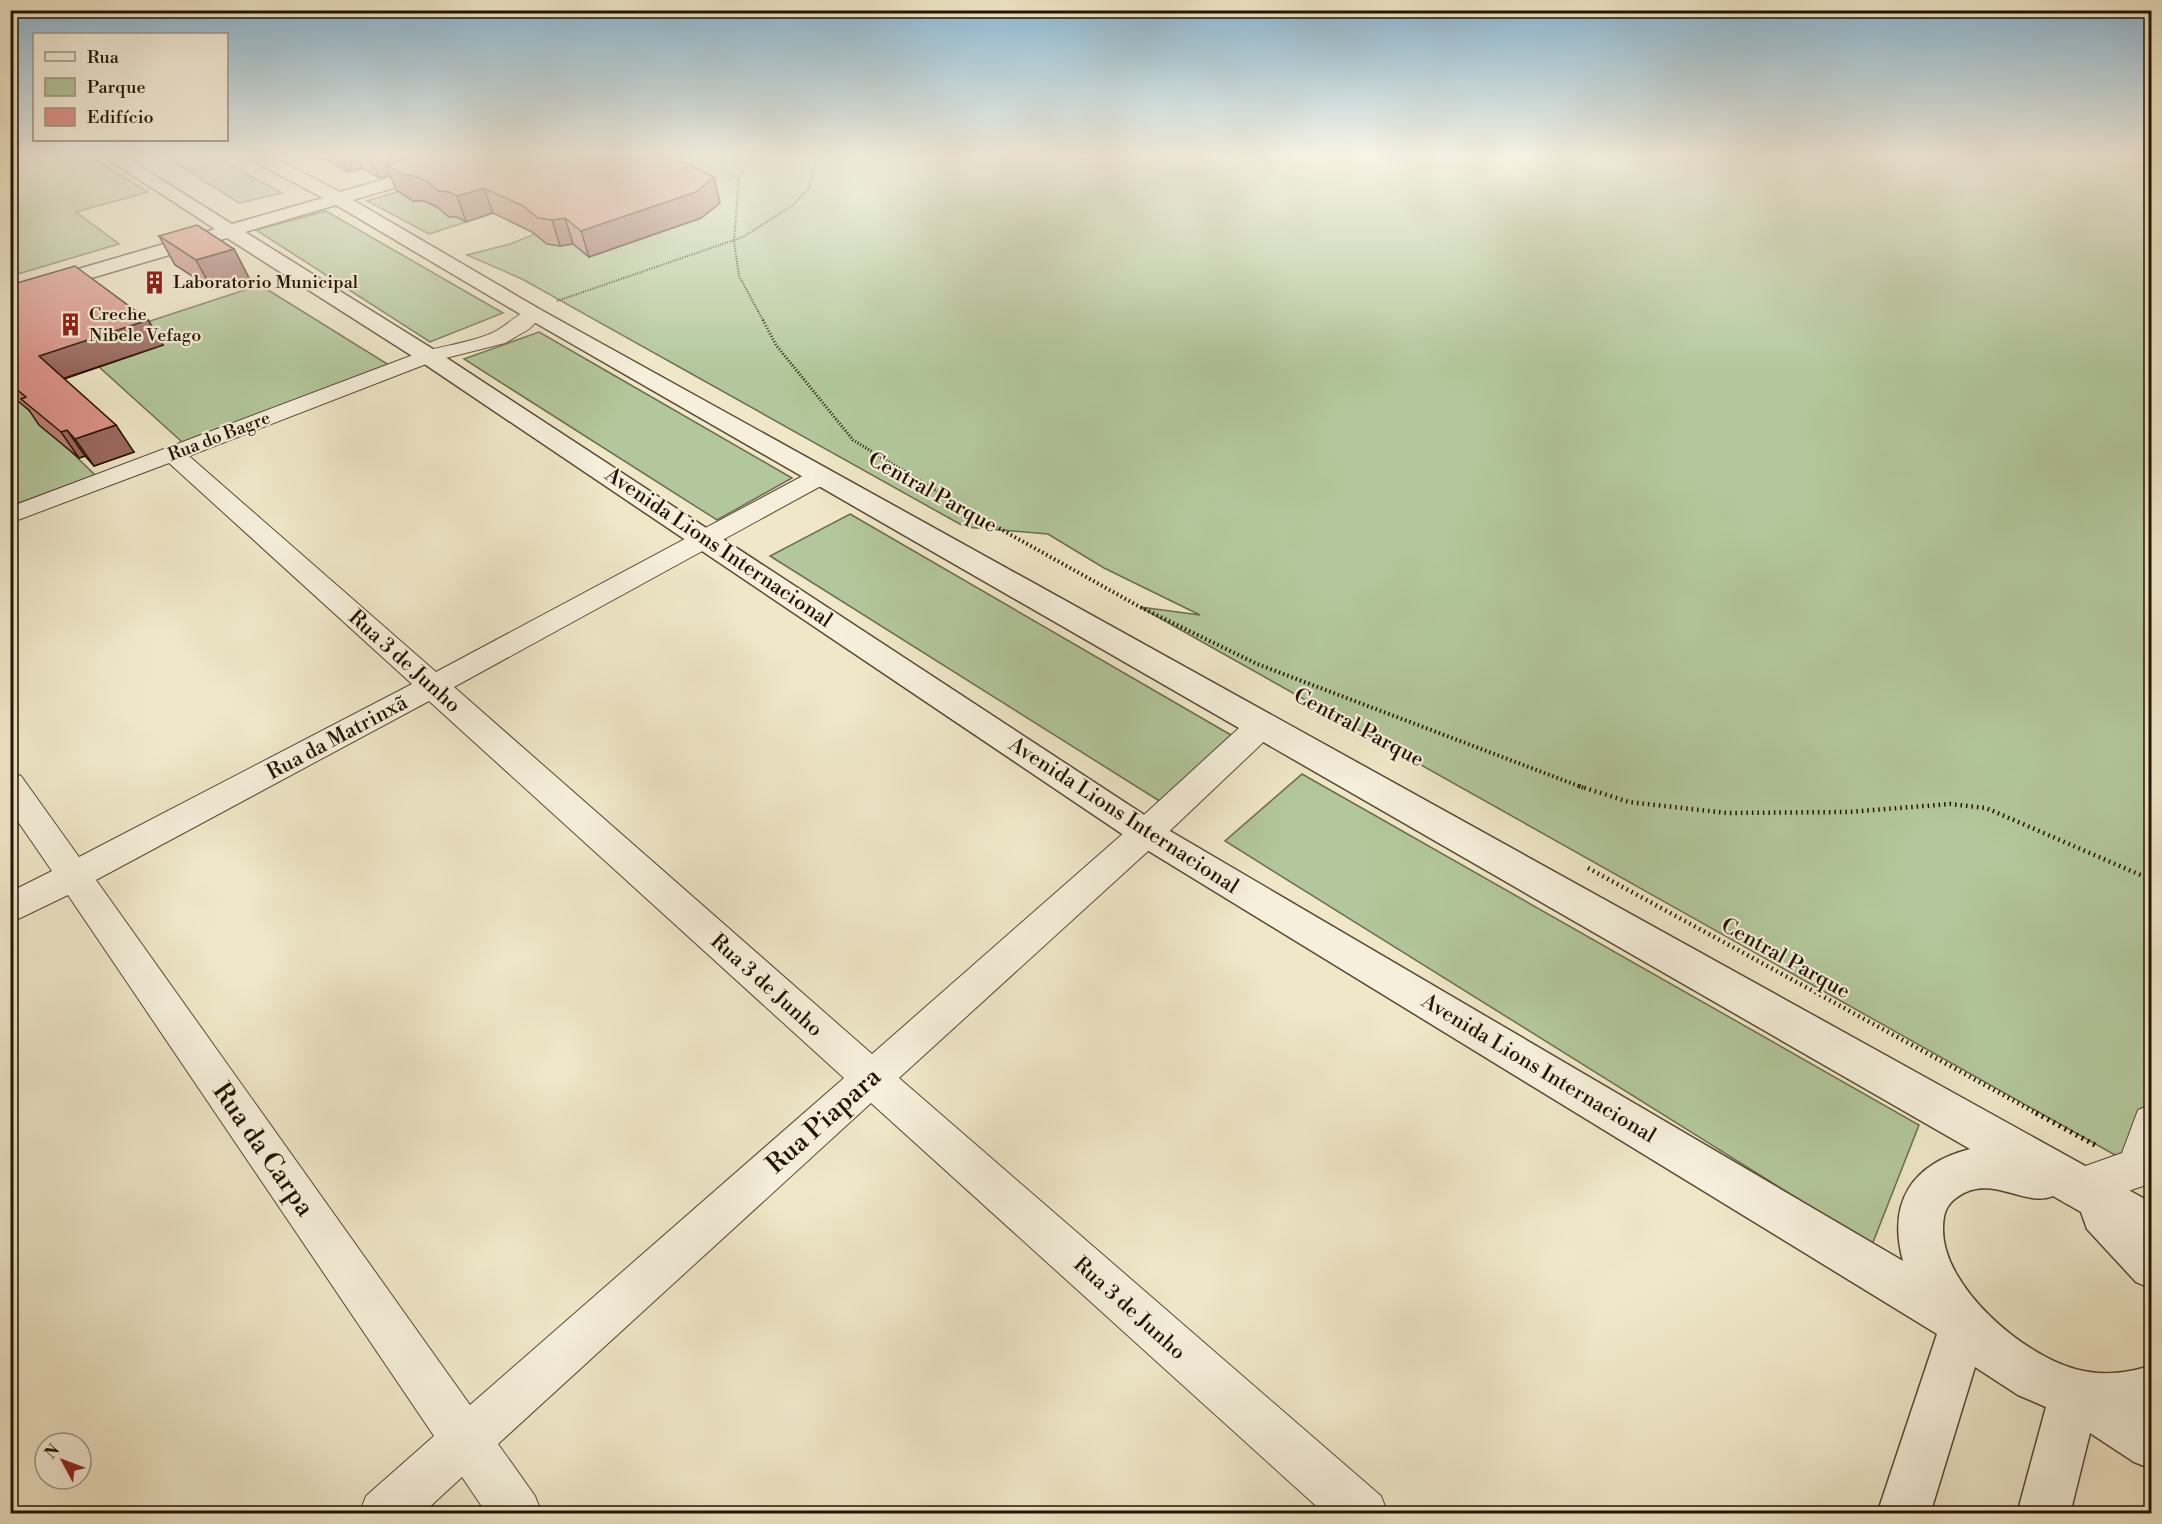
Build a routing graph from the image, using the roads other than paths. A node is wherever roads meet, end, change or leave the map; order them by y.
1 (213, 228) edge
2 (215, 228) edge
3 (224, 228) edge
4 (392, 228) edge
5 (10, 279) edge
6 (10, 296) edge
7 (549, 311) junction
8 (428, 356) junction
9 (173, 454) junction
10 (821, 476) junction
11 (10, 516) edge
12 (707, 539) junction
13 (433, 686) junction
14 (1262, 725) junction
15 (10, 784) edge
16 (1146, 833) junction
17 (74, 875) junction
18 (10, 909) edge
19 (871, 1078) junction
20 (2151, 1123) edge
21 (2079, 1188) junction
22 (2151, 1228) edge
23 (2151, 1266) edge
24 (1964, 1324) junction
25 (2151, 1390) edge
26 (2075, 1394) junction
27 (466, 1440) junction
28 (2151, 1444) edge
29 (384, 1514) edge
30 (517, 1514) edge
31 (1363, 1514) edge
32 (1903, 1514) edge
33 (2043, 1514) edge

1 - 5 street
2 - 6 street
3 - 8 street, Avenida Lions Internacional
4 - 7 street
7 - 8 street, Rua do Bagre
7 - 10 street
8 - 9 street, Rua do Bagre
8 - 12 street, Avenida Lions Internacional
9 - 11 street, Rua do Bagre
9 - 13 street, Rua 3 de Junho
10 - 12 street, Rua da Matrinxã
10 - 14 street
12 - 13 street, Rua da Matrinxã
12 - 16 street, Avenida Lions Internacional
13 - 17 street, Rua da Matrinxã
13 - 19 street, Rua 3 de Junho
14 - 16 street, Rua Piapara
14 - 21 street
15 - 17 street, Rua da Carpa
16 - 19 street, Rua Piapara
16 - 24 street, Avenida Lions Internacional
17 - 18 street, Rua da Matrinxã
17 - 27 street, Rua da Carpa
19 - 27 street, Rua Piapara
19 - 31 street, Rua 3 de Junho
20 - 21 street
21 - 22 street
21 - 23 street
21 - 24 street
24 - 26 street, Avenida Lions Internacional
24 - 32 street
25 - 26 street
26 - 28 street, Avenida Lions Internacional
26 - 33 street
27 - 29 street, Rua Piapara
27 - 30 street, Rua da Carpa

